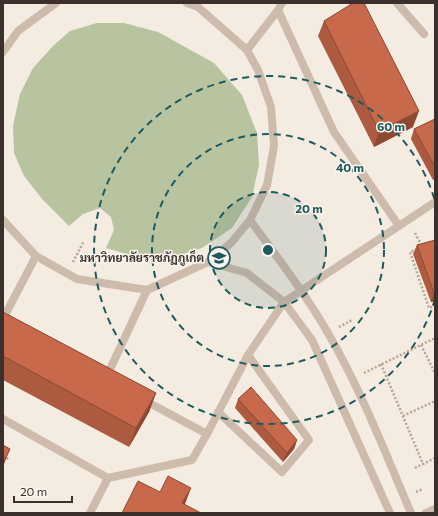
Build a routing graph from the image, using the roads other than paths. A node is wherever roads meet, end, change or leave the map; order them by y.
1 (56, 3) edge
2 (188, 3) edge
3 (397, 3) edge
4 (280, 7) edge
5 (424, 34) dead end
6 (247, 50) junction
7 (3, 52) edge
8 (435, 202) edge
9 (3, 220) edge
10 (250, 220) junction
11 (398, 226) junction
12 (36, 256) junction
13 (208, 262) junction
14 (147, 290) junction
15 (302, 290) junction
16 (284, 302) junction
17 (3, 319) edge
18 (248, 356) junction
19 (96, 374) edge
20 (132, 393) edge
21 (218, 412) junction
22 (3, 419) edge
23 (207, 434) junction
24 (108, 478) junction
25 (435, 509) edge
26 (90, 513) edge
27 (390, 513) edge
28 (411, 513) edge
29 (426, 513) edge

1 - 7 lane
2 - 6 lane
3 - 5 lane
4 - 6 lane
4 - 11 lane
6 - 10 lane
8 - 11 lane
9 - 12 lane
10 - 13 lane
10 - 15 lane
11 - 15 lane
12 - 14 lane
12 - 17 lane
13 - 14 lane
13 - 16 lane
14 - 19 lane
15 - 16 lane
15 - 28 lane
16 - 18 lane
16 - 27 lane
18 - 21 lane
18 - 21 lane
20 - 23 lane
21 - 23 lane
22 - 24 lane
23 - 24 lane
24 - 26 lane
25 - 29 lane

